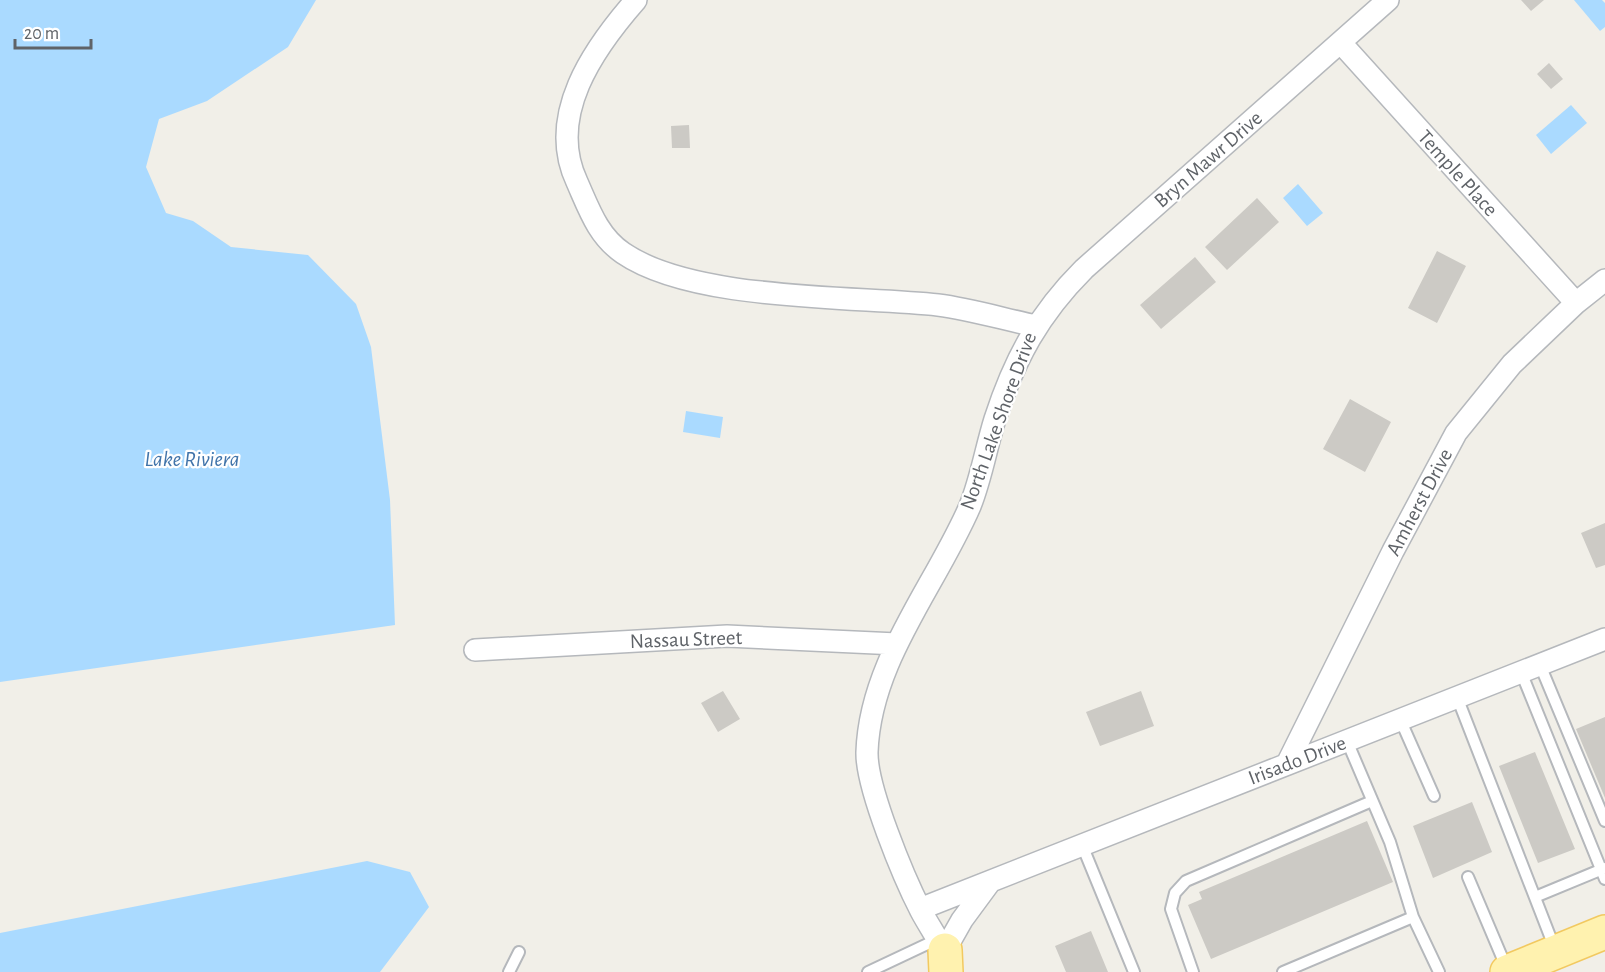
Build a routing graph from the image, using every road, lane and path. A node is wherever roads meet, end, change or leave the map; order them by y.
1 (636, 0) edge
2 (1388, 0) edge
3 (1341, 43) junction
4 (1605, 280) edge
5 (1576, 303) junction
6 (1036, 326) junction
7 (1605, 639) edge
8 (897, 644) junction
9 (475, 650) dead end
10 (1530, 668) junction
11 (1457, 697) junction
12 (1400, 720) junction
13 (1347, 741) junction
14 (1287, 764) junction
15 (1434, 796) dead end
16 (1372, 801) junction
17 (1605, 821) edge
18 (1082, 845) junction
19 (1604, 872) edge
20 (1468, 877) dead end
21 (990, 882) junction
22 (1535, 897) junction
23 (920, 909) junction
24 (1413, 917) junction
25 (1605, 932) edge
26 (519, 952) dead end
27 (1556, 952) junction
28 (946, 958) edge
29 (509, 972) edge
30 (868, 972) edge
31 (1134, 972) edge
32 (1193, 972) edge
33 (1283, 972) edge
34 (1439, 972) edge
35 (1508, 972) edge

1 - 6 street, North Lake Shore Drive
2 - 3 street, Bryn Mawr Drive
3 - 5 street, Temple Place
3 - 6 street, Bryn Mawr Drive
4 - 5 street, Amherst Drive
5 - 14 street, Amherst Drive
6 - 8 street, North Lake Shore Drive
7 - 10 street, Irisado Drive
8 - 9 street, Nassau Street
8 - 23 street, North Lake Shore Drive
10 - 11 street, Irisado Drive
10 - 17 lane
10 - 19 lane
11 - 12 street, Irisado Drive
11 - 22 lane
12 - 13 street, Irisado Drive
12 - 15 lane
13 - 14 street, Irisado Drive
13 - 16 lane
14 - 18 street, Irisado Drive
16 - 24 lane
16 - 32 lane
18 - 21 street, Irisado Drive
18 - 31 lane
19 - 22 lane
20 - 35 lane
21 - 23 street, Irisado Drive
21 - 28 street
22 - 27 lane
23 - 28 street, North Lake Shore Drive
24 - 33 lane
24 - 34 lane
25 - 27 main road
26 - 29 lane
27 - 35 main road
28 - 30 lane

